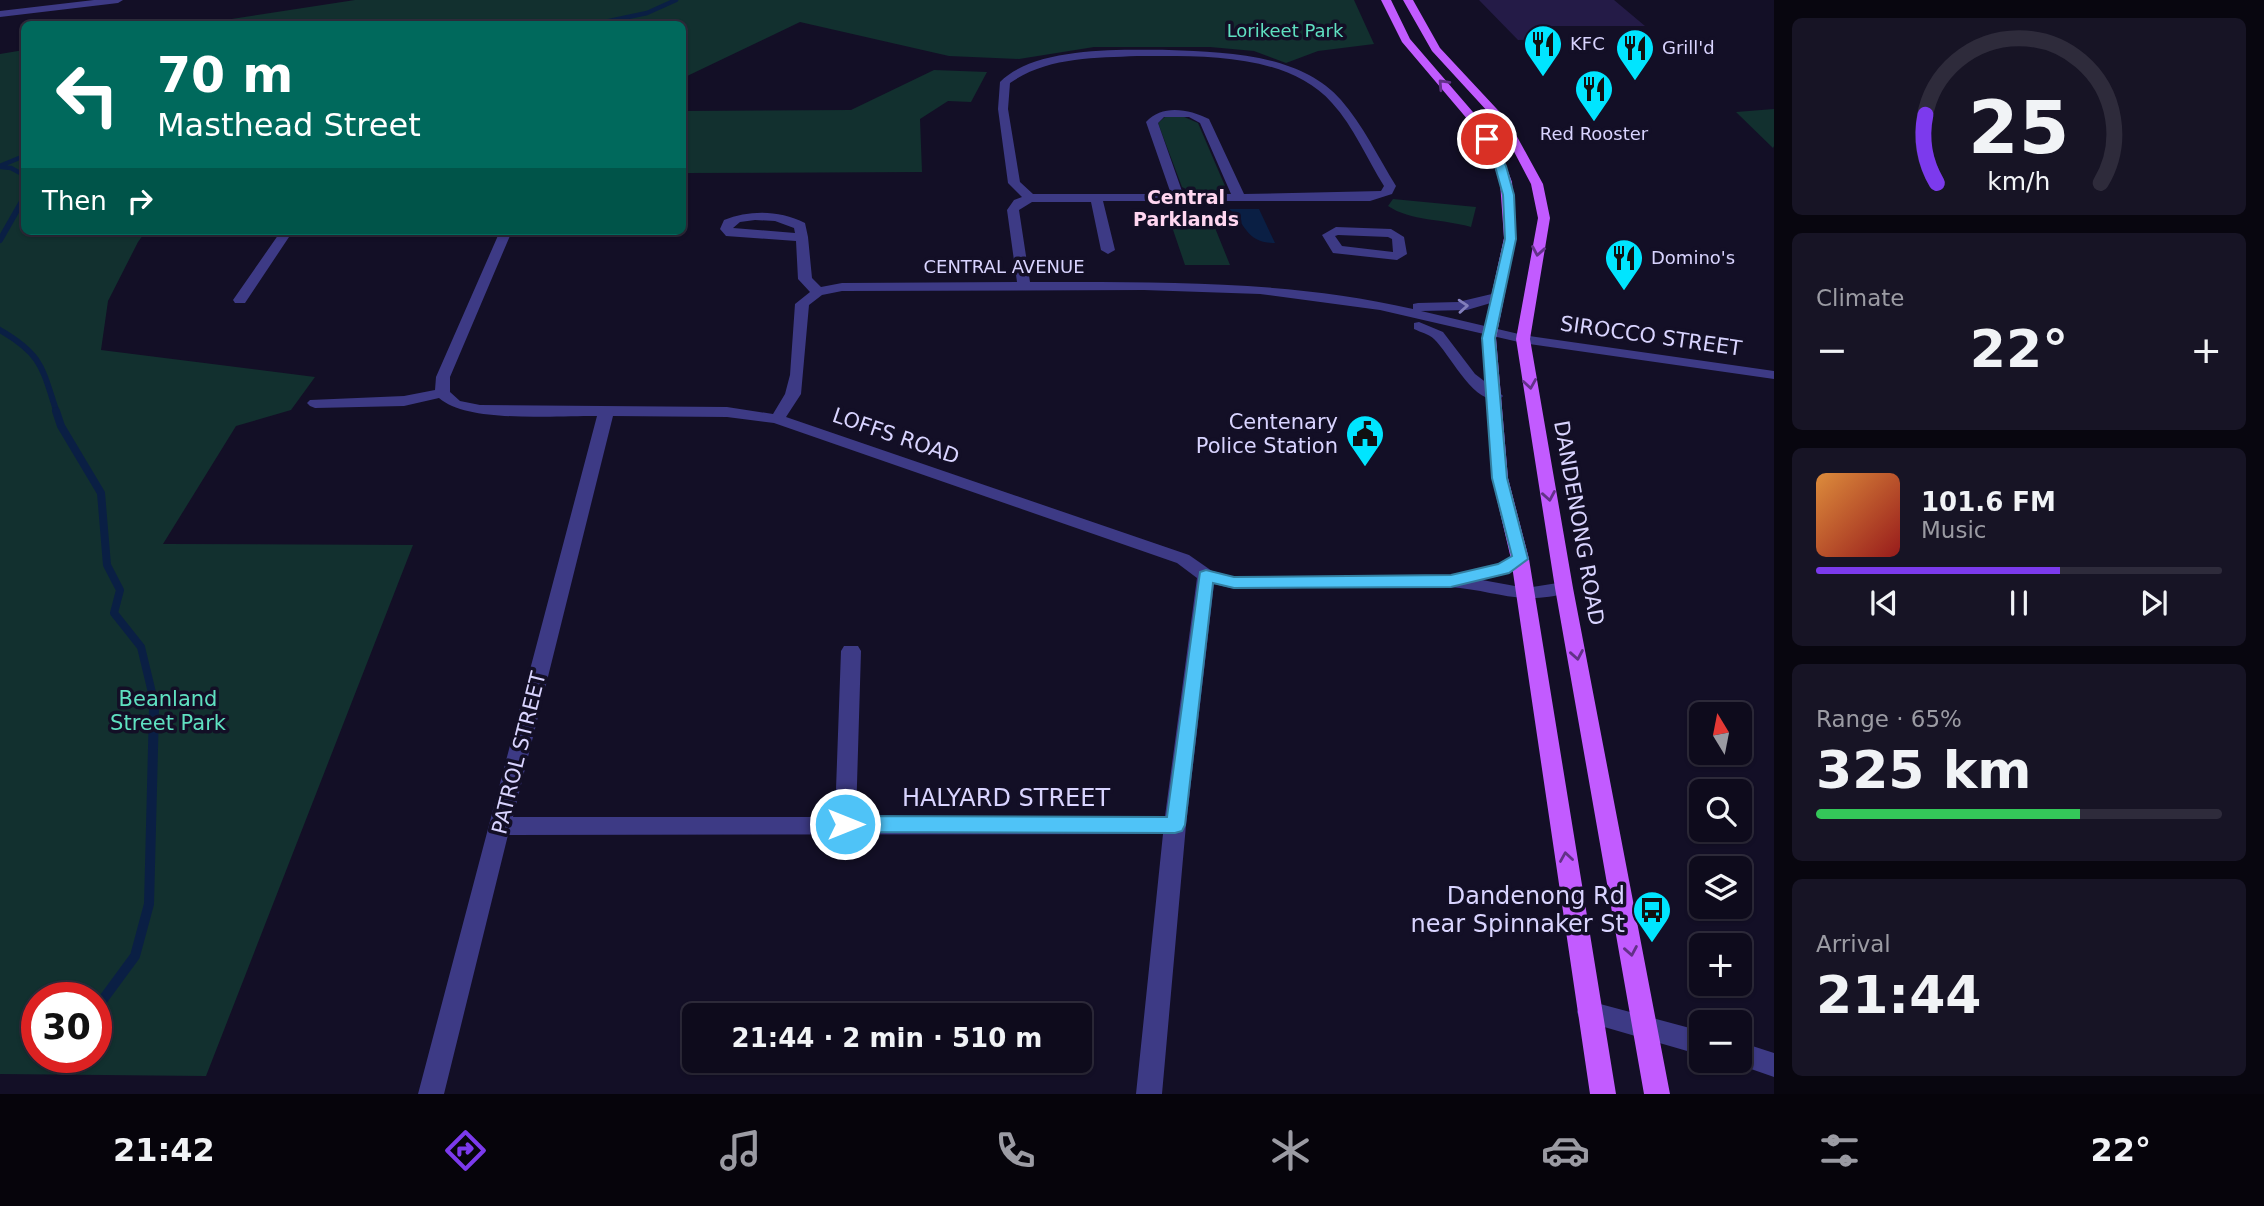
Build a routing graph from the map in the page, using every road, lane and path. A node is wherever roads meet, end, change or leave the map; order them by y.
1 (118, 0) edge
2 (1386, 0) edge
3 (1408, 0) edge
4 (0, 14) edge
5 (1096, 197) junction
6 (1178, 197) junction
7 (1238, 197) junction
8 (1030, 198) junction
9 (1391, 233) joint
10 (284, 235) edge
11 (504, 235) edge
12 (803, 237) junction
13 (1123, 257) dead end
14 (1024, 286) junction
15 (818, 292) junction
16 (1496, 297) junction
17 (240, 300) dead end
18 (1329, 301) junction
19 (1380, 306) junction
20 (1419, 326) junction
21 (1489, 334) junction
22 (1523, 339) junction
23 (1774, 375) edge
24 (442, 393) junction
25 (1495, 396) junction
26 (315, 403) dead end
27 (606, 411) junction
28 (777, 419) junction
29 (1520, 559) junction
30 (1206, 576) junction
31 (1451, 581) junction
32 (1564, 588) junction
33 (1526, 594) junction
34 (850, 651) dead end
35 (845, 824) junction
36 (1175, 825) junction
37 (501, 826) junction
38 (1590, 1012) junction
39 (1645, 1025) junction
40 (1689, 1039) edge
41 (1752, 1058) edge
42 (1774, 1065) edge
43 (431, 1094) edge
44 (1149, 1094) edge
45 (1603, 1094) edge
46 (1657, 1094) edge

1 - 4 street
16 -> 2 main road
3 -> 22 main road, DANDENONG ROAD
5 - 6 street
5 - 8 street
5 - 13 street
6 - 7 street
6 - 7 street
7 - 8 street
8 - 14 street
9 - 9 street
10 - 17 street
11 - 24 street
12 - 12 street
12 - 15 street
14 - 15 street, CENTRAL AVENUE
14 - 18 street, CENTRAL AVENUE
15 - 28 street
19 -> 16 street, CENTRAL AVENUE
16 - 21 main road
18 - 19 street, CENTRAL AVENUE
18 - 20 street, CENTRAL AVENUE
19 - 21 street, CENTRAL AVENUE
20 - 21 street, CENTRAL AVENUE
20 - 25 street
21 - 22 street, CENTRAL AVENUE
21 - 25 main road
22 - 23 street, SIROCCO STREET
22 -> 32 main road, DANDENONG ROAD
24 - 26 street
24 - 27 street, LOFFS ROAD
25 - 29 main road
27 - 28 street, LOFFS ROAD
27 - 37 street, PATROL STREET
28 - 30 street, LOFFS ROAD
29 - 31 street, LOFFS ROAD
29 - 33 main road
30 - 31 street, LOFFS ROAD
30 - 36 street
31 - 33 street, LOFFS ROAD
32 - 33 street, LOFFS ROAD
32 -> 39 main road, DANDENONG ROAD
38 -> 33 main road
34 - 35 street
35 - 36 street, HALYARD STREET
35 - 37 street, HALYARD STREET
36 - 44 street
37 - 43 street, PATROL STREET
38 - 39 street
38 - 45 main road
39 - 40 street
39 - 46 main road, DANDENONG ROAD
41 - 42 street

